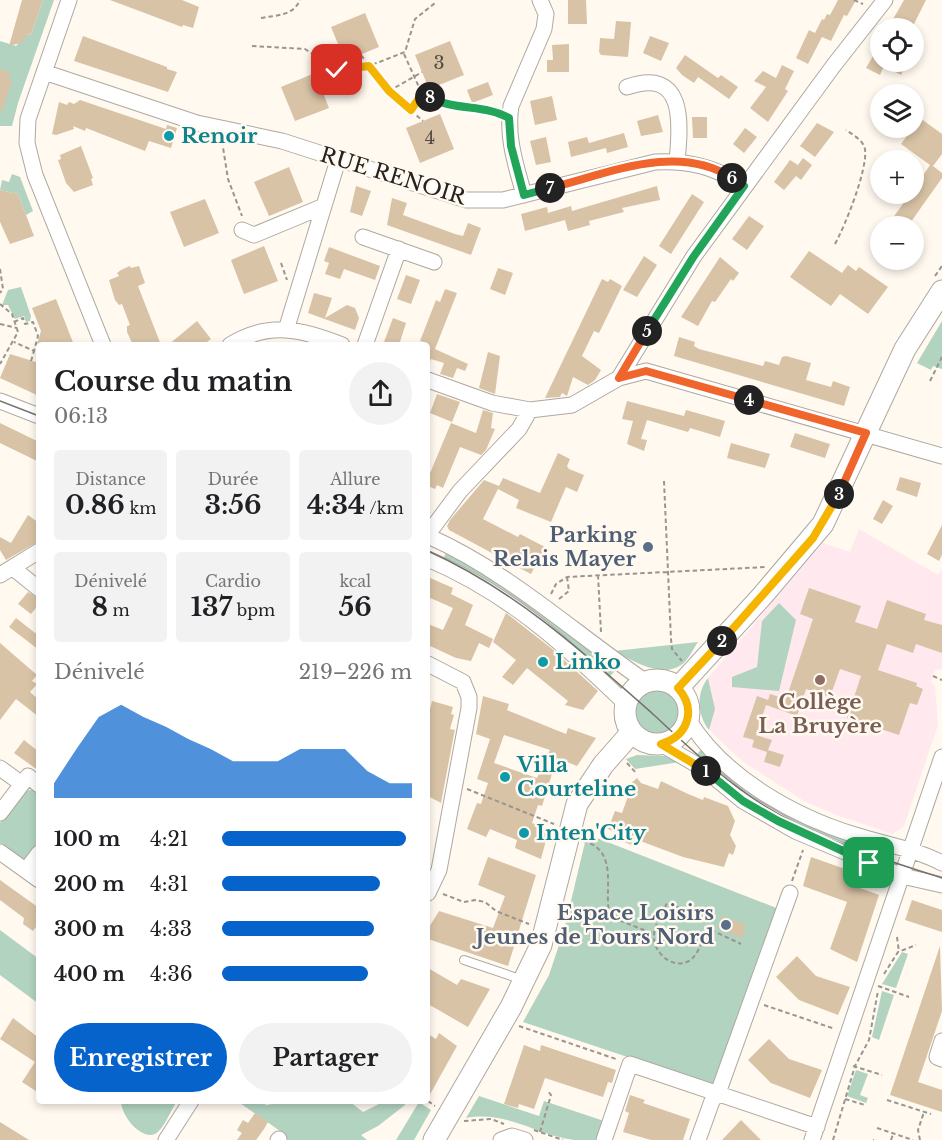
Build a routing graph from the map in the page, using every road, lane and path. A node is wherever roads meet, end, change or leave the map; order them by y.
1 (69, 0) edge
2 (300, 0) edge
3 (540, 0) edge
4 (885, 0) edge
5 (435, 3) dead end
6 (261, 18) dead end
7 (252, 46) dead end
8 (404, 54) junction
9 (361, 55) dead end
10 (369, 66) junction
11 (44, 72) junction
12 (422, 72) dead end
13 (413, 77) junction
14 (627, 87) dead end
15 (389, 91) junction
16 (423, 96) junction
17 (411, 110) junction
18 (509, 118) junction
19 (423, 121) dead end
20 (222, 129) junction
21 (846, 130) dead end
22 (338, 160) junction
23 (677, 161) junction
24 (744, 186) junction
25 (524, 195) junction
26 (324, 206) junction
27 (242, 230) joint
28 (363, 237) dead end
29 (835, 244) dead end
30 (399, 249) junction
31 (434, 262) dead end
32 (942, 267) edge
33 (0, 269) edge
34 (936, 288) edge
35 (0, 293) edge
36 (0, 304) edge
37 (14, 322) junction
38 (0, 324) edge
39 (17, 328) junction
40 (286, 330) junction
41 (14, 342) junction
42 (36, 342) edge
43 (102, 342) edge
44 (235, 342) edge
45 (330, 342) edge
46 (366, 342) edge
47 (36, 344) edge
48 (34, 351) junction
49 (942, 357) edge
50 (31, 361) dead end
51 (0, 364) edge
52 (619, 378) junction
53 (430, 381) edge
54 (930, 381) dead end
55 (0, 401) edge
56 (0, 408) edge
57 (530, 410) junction
58 (36, 415) edge
59 (36, 421) edge
60 (866, 433) junction
61 (942, 456) edge
62 (664, 481) dead end
63 (430, 532) edge
64 (430, 536) edge
65 (36, 553) edge
66 (430, 560) edge
67 (668, 571) junction
68 (6, 572) edge
69 (766, 574) dead end
70 (598, 575) junction
71 (567, 577) junction
72 (36, 588) edge
73 (601, 633) dead end
74 (687, 664) dead end
75 (430, 665) edge
76 (933, 676) dead end
77 (942, 680) edge
78 (646, 682) junction
79 (678, 688) junction
80 (626, 704) junction
81 (688, 720) junction
82 (632, 732) junction
83 (661, 744) junction
84 (942, 757) edge
85 (623, 759) dead end
86 (0, 768) edge
87 (637, 774) dead end
88 (36, 783) edge
89 (22, 784) junction
90 (456, 784) junction
91 (0, 813) edge
92 (556, 818) dead end
93 (554, 824) junction
94 (552, 834) dead end
95 (580, 840) dead end
96 (804, 845) dead end
97 (911, 851) junction
98 (0, 852) edge
99 (36, 857) edge
100 (942, 863) edge
101 (26, 870) junction
102 (902, 876) junction
103 (36, 878) edge
104 (942, 885) edge
105 (430, 887) edge
106 (430, 892) edge
107 (790, 893) joint
108 (532, 927) dead end
109 (707, 928) junction
110 (654, 934) junction
111 (897, 937) dead end
112 (741, 944) dead end
113 (916, 945) dead end
114 (899, 951) junction
115 (464, 960) dead end
116 (525, 981) junction
117 (873, 984) junction
118 (909, 997) dead end
119 (751, 1001) junction
120 (516, 1025) dead end
121 (844, 1032) dead end
122 (942, 1041) edge
123 (942, 1059) edge
124 (845, 1063) dead end
125 (630, 1064) junction
126 (855, 1066) junction
127 (882, 1076) dead end
128 (547, 1090) dead end
129 (718, 1093) junction
130 (844, 1098) junction
131 (887, 1100) dead end
132 (189, 1104) edge
133 (865, 1105) dead end
134 (924, 1112) junction
135 (931, 1114) dead end
136 (461, 1121) dead end
137 (877, 1128) dead end
138 (540, 1132) dead end
139 (814, 1133) edge
140 (893, 1134) junction
141 (503, 1138) edge
142 (903, 1138) edge
143 (166, 1140) edge
144 (434, 1140) edge
145 (525, 1140) edge
146 (604, 1140) edge
147 (698, 1140) edge
148 (833, 1140) edge
149 (891, 1140) edge
150 (913, 1140) edge
151 (920, 1140) edge

1 - 11 street
2 - 6 path
3 - 18 street
4 - 24 street
5 - 8 path
7 - 10 path
8 - 10 path
8 - 13 path
9 - 10 path
10 - 15 path
11 - 20 street, RUE RENOIR
11 - 43 street
12 - 13 path
13 - 15 path
13 - 16 path
14 - 23 street
15 - 17 path
16 - 17 path
16 - 18 path
17 - 19 path
18 - 25 street
20 - 22 street, RUE RENOIR
20 - 27 path
21 - 29 path
22 - 25 street, RUE RENOIR
22 - 26 street
23 - 24 street, RUE RENOIR
23 - 25 street, RUE RENOIR
24 - 52 street
26 - 27 street
26 - 40 street
28 - 30 street
30 - 31 street
30 - 46 street
32 - 34 path
33 - 35 path
34 - 60 main road
36 - 37 path
37 - 39 path
37 - 42 path
38 - 39 path
39 - 41 path
40 - 44 street
40 - 45 street
41 - 48 path
41 - 51 path
47 - 48 path
48 - 50 path
49 - 54 path
52 - 57 street
52 - 60 street
53 - 57 street
55 - 58 street
56 - 59 lane
57 - 63 street
60 - 61 street
60 - 79 main road
62 - 67 path
64 - 78 street
65 - 68 street
66 - 80 street
67 - 69 path
67 - 70 path
67 - 74 path
68 - 72 street
70 - 71 path
70 - 73 path
71 - 71 path
75 - 90 street
76 - 77 path
78 - 79 main road
78 - 80 main road
79 - 81 main road
80 - 82 main road
81 - 83 main road
81 - 97 street
82 - 83 main road
82 - 116 main road
83 - 102 street
84 - 97 street
85 - 87 path
86 - 89 street
88 - 89 street
89 - 91 street
90 - 93 path
90 - 105 street
92 - 93 path
93 - 94 path
95 - 110 path
96 - 107 path
97 - 100 street
97 - 102 street
98 - 101 street
99 - 101 street
101 - 103 street
102 - 104 street
102 - 117 street
106 - 108 path
107 - 119 street
109 - 110 path
109 - 110 path
109 - 112 path
111 - 114 path
113 - 114 path
114 - 117 path
115 - 116 lane
116 - 144 main road
117 - 118 path
117 - 126 path
117 - 139 street
119 - 121 path
119 - 129 street
120 - 125 path
122 - 123 street
124 - 126 path
125 - 129 street
125 - 146 street
126 - 127 path
126 - 130 path
128 - 138 path
129 - 139 street
129 - 147 street
130 - 133 path
130 - 148 path
131 - 134 path
132 - 143 street
134 - 135 path
134 - 151 path
136 - 141 path
137 - 140 path
140 - 142 path
140 - 149 path
141 - 145 street
142 - 150 path

